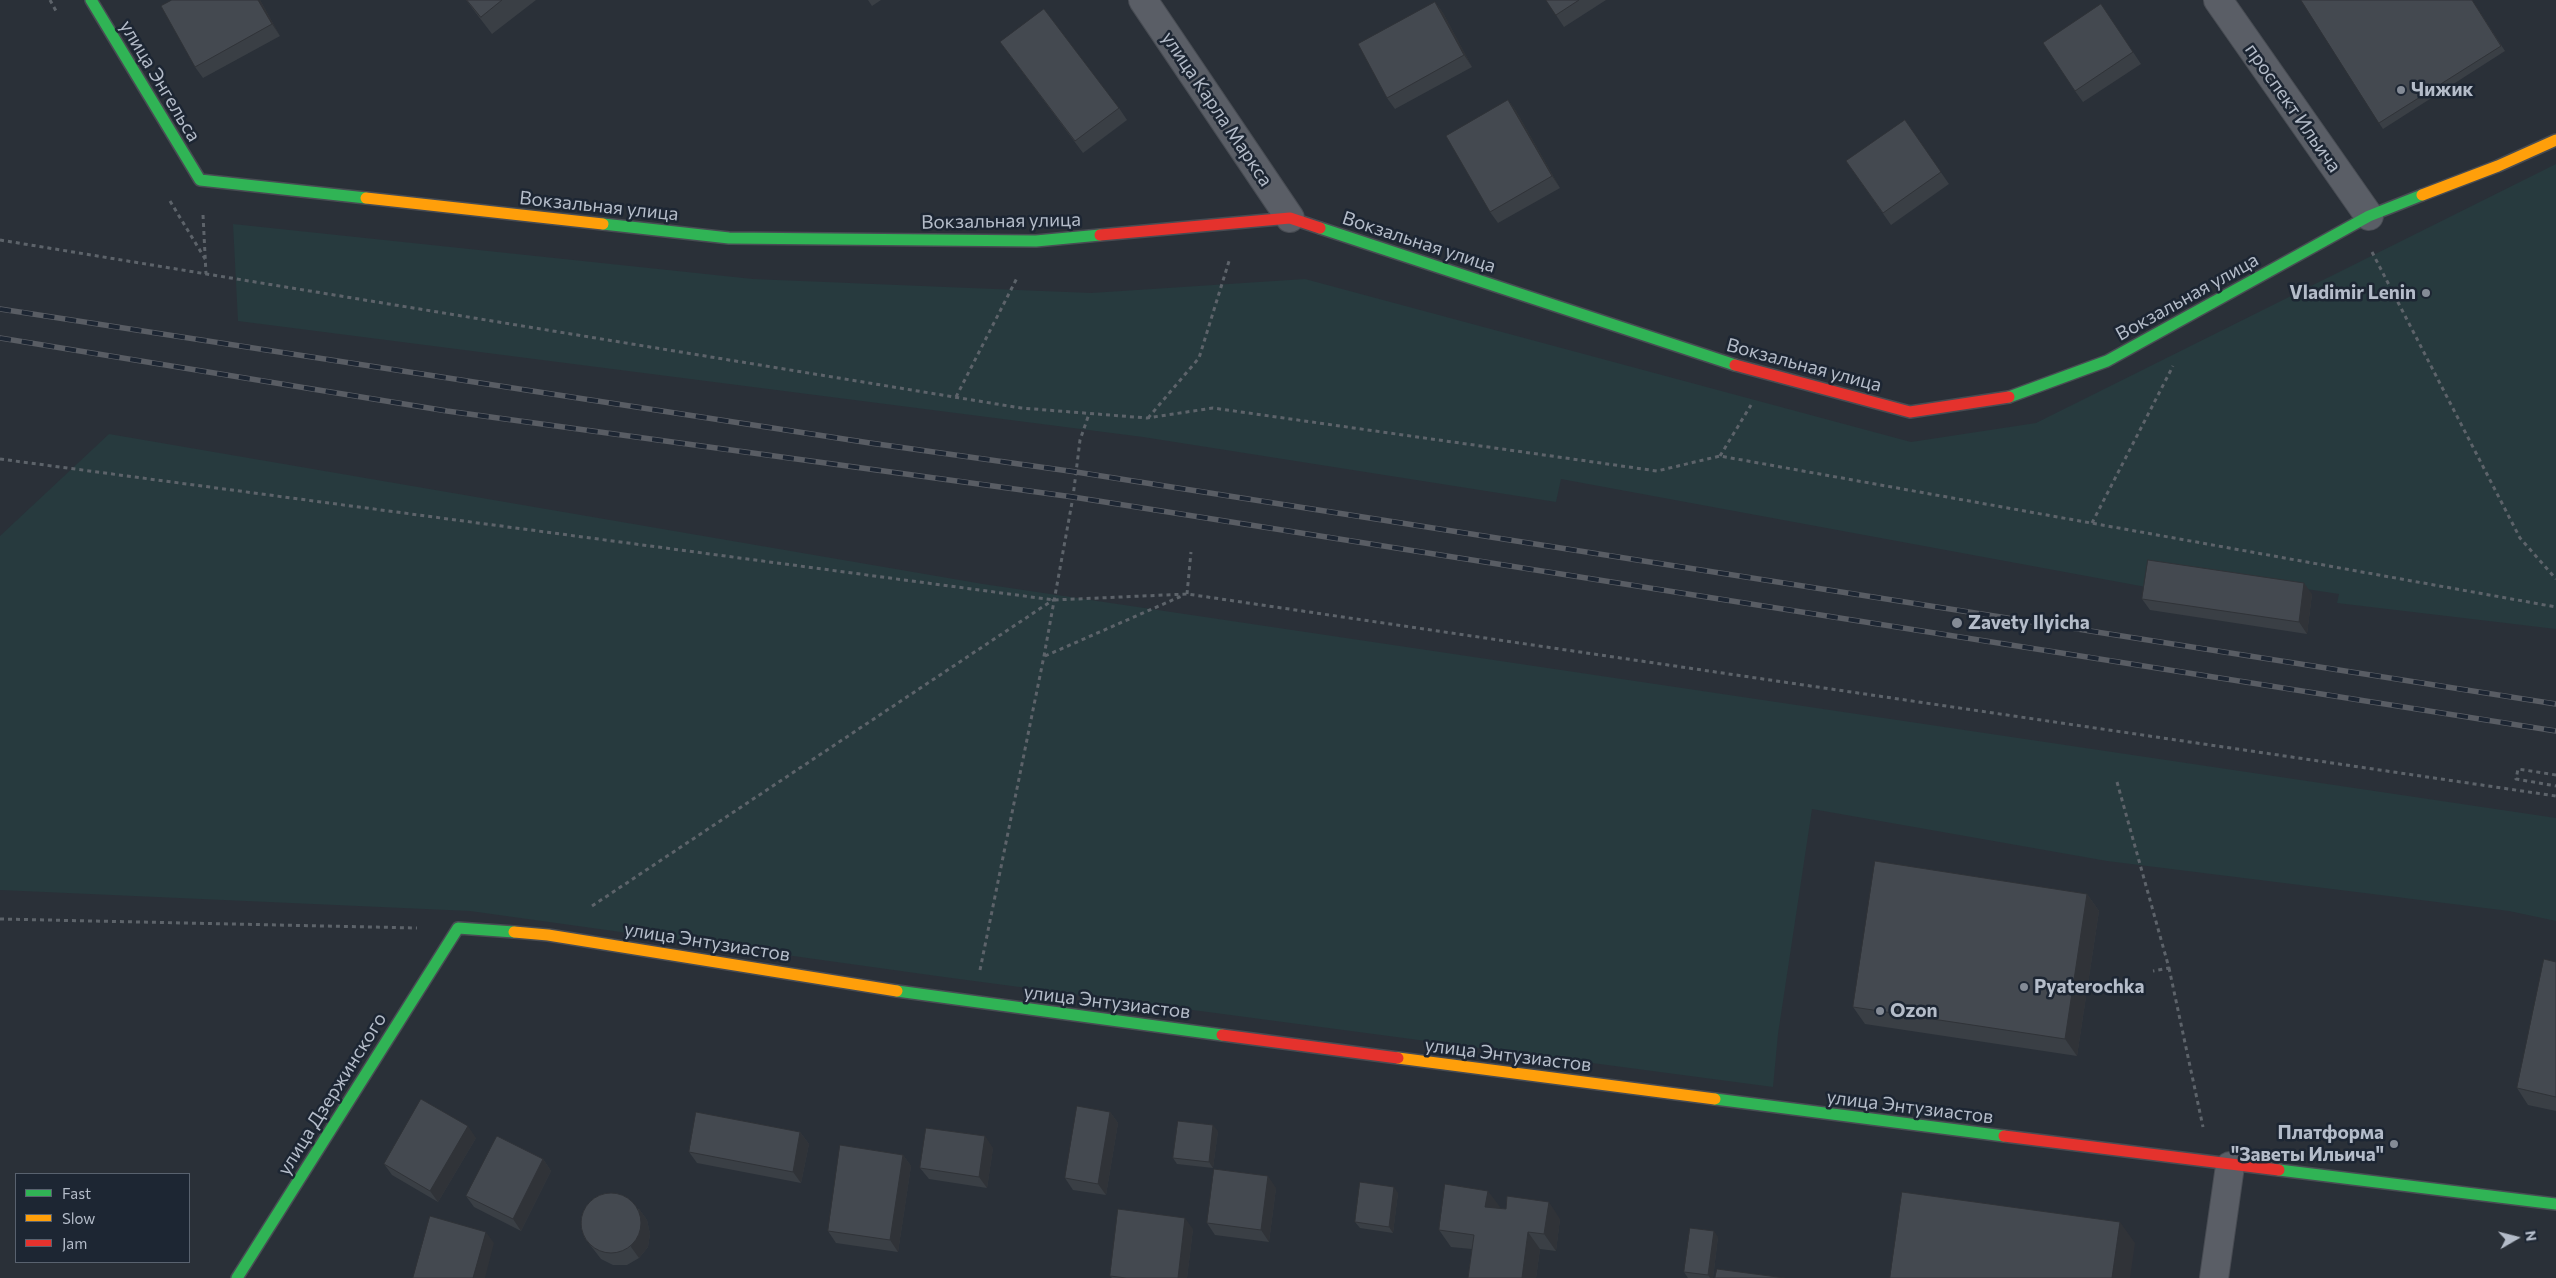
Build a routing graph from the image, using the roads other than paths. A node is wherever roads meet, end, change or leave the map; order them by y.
1 (91, 0) edge
2 (1143, 0) edge
3 (2218, 0) edge
4 (2556, 140) edge
5 (200, 180) joint
6 (1290, 218) junction
7 (2363, 220) junction
8 (458, 928) joint
9 (2220, 1164) junction
10 (2556, 1204) edge
11 (237, 1278) edge
12 (2214, 1278) edge

1 - 5 street, улица Энгельса
2 - 6 street, улица Карла Маркса
3 - 7 street, проспект Ильича
4 - 7 street, Вокзальная улица
5 - 6 street, Вокзальная улица
6 - 7 street, Вокзальная улица
8 - 9 street, улица Энтузиастов
8 - 11 street, улица Дзержинского
9 - 10 street, улица Энтузиастов
9 - 12 street

